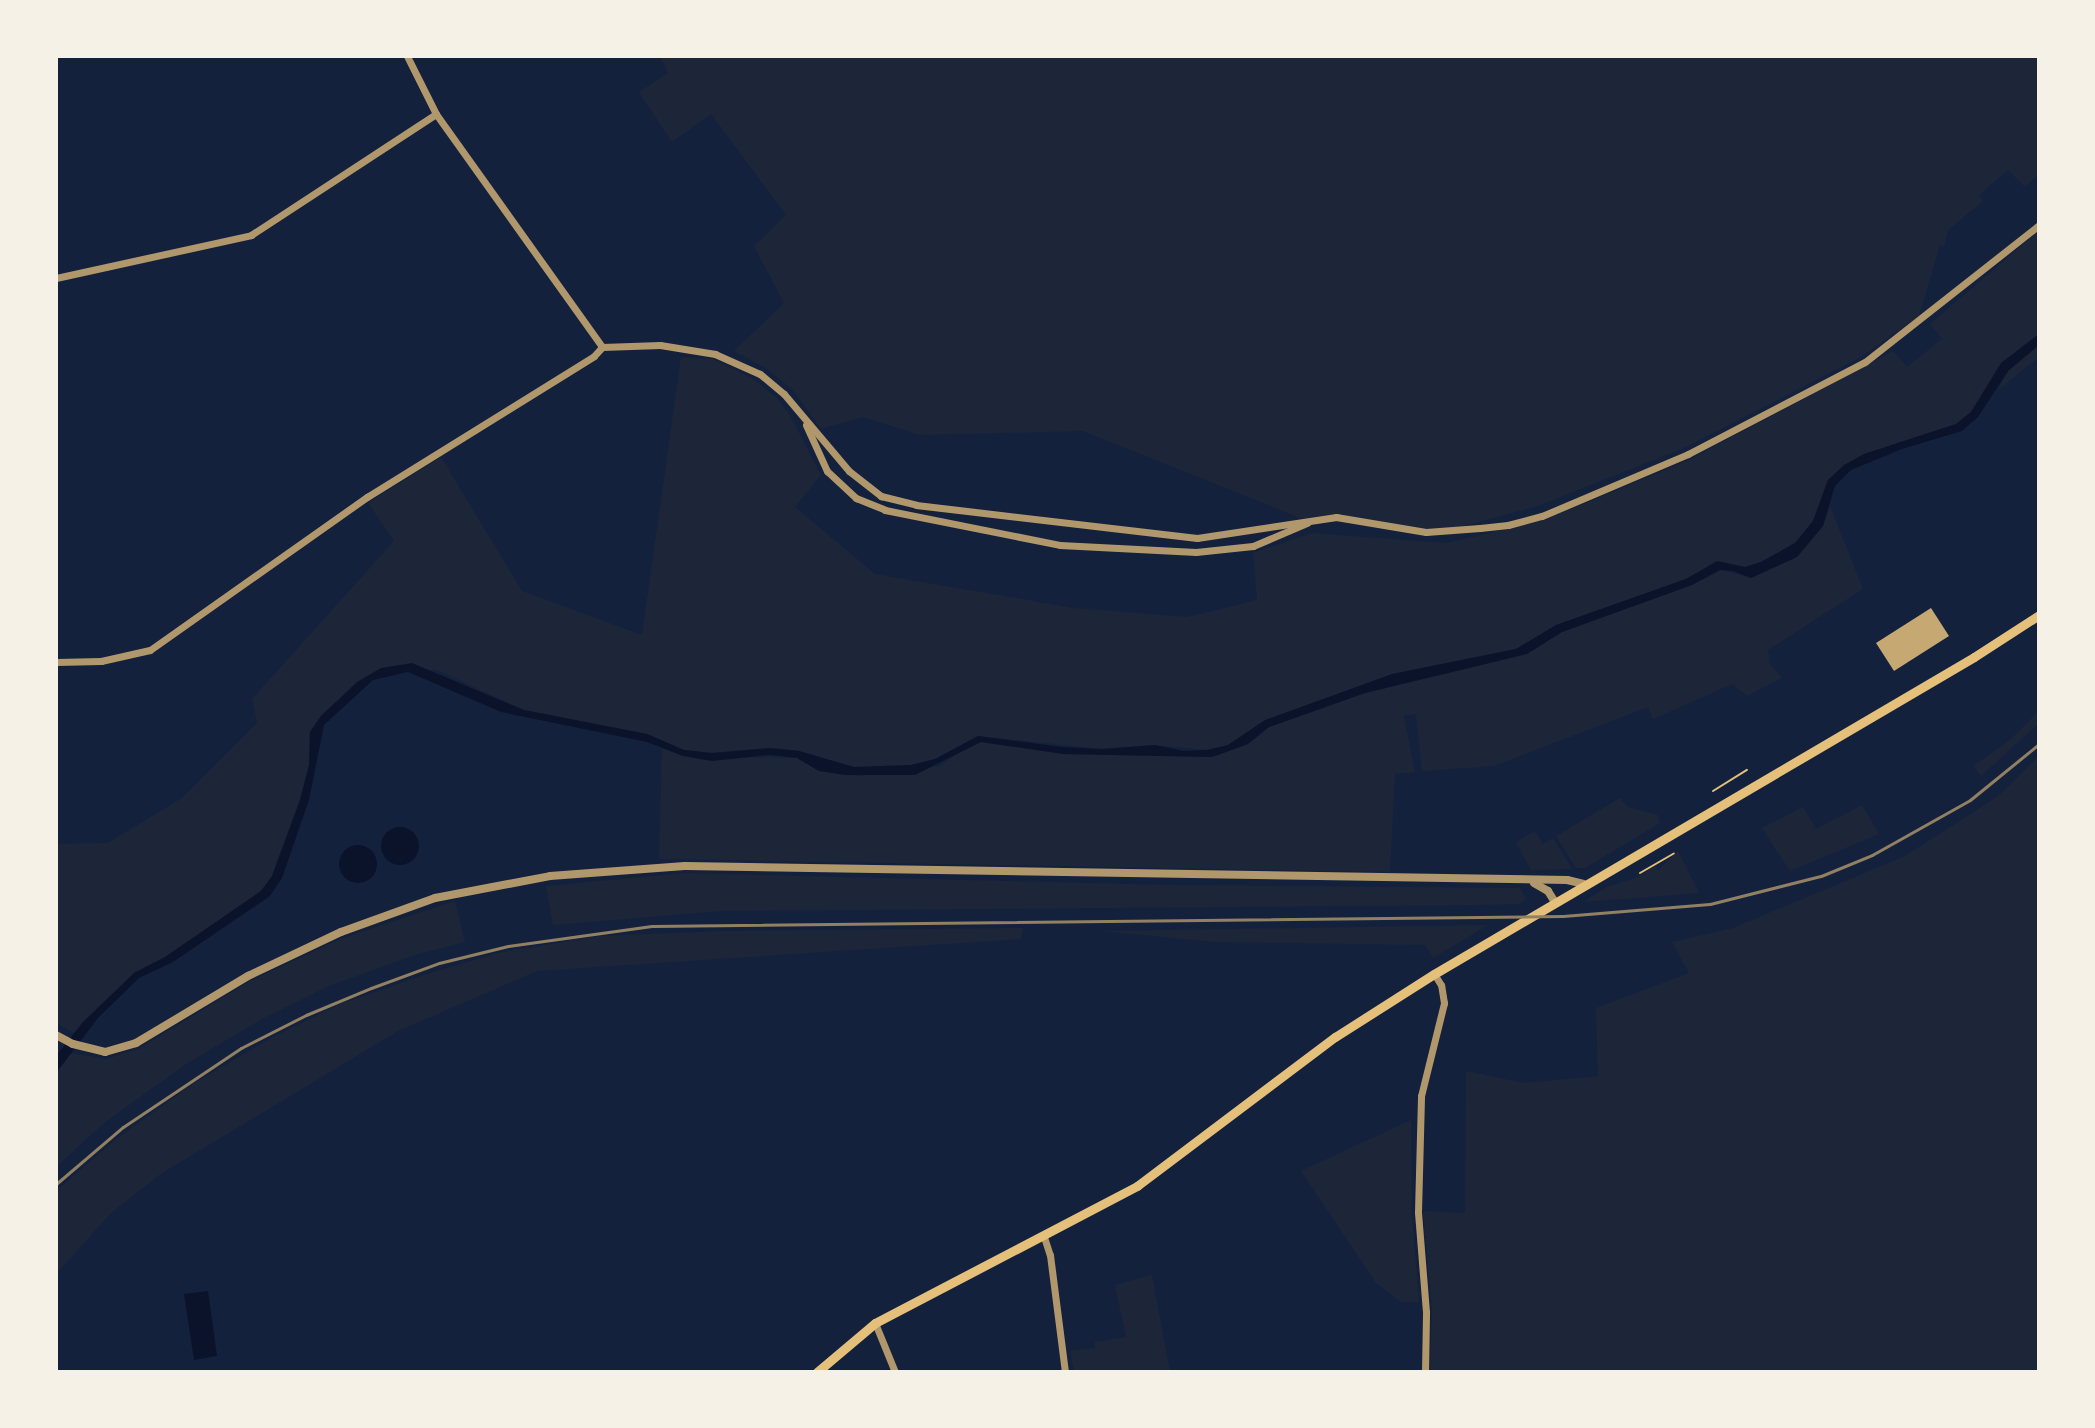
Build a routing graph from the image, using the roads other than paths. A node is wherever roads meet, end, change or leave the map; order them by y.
1 (407, 56) edge
2 (436, 114) junction
3 (2039, 225) edge
4 (56, 278) edge
5 (602, 347) junction
6 (801, 416) junction
7 (1315, 520) junction
8 (2039, 615) edge
9 (56, 662) edge
10 (1525, 880) junction
11 (1584, 884) junction
12 (1555, 902) junction
13 (1434, 974) junction
14 (56, 1036) edge
15 (1044, 1237) junction
16 (875, 1323) junction
17 (817, 1372) edge
18 (895, 1372) edge
19 (1065, 1372) edge
20 (1425, 1372) edge

1 - 2 street
2 - 4 street
2 - 5 street
3 - 7 street
5 - 6 street
5 - 9 street
6 - 7 street
6 - 7 street
8 - 11 main road
10 - 11 street
10 - 12 street
10 - 14 street
11 - 12 main road
12 - 13 main road
13 - 15 main road
13 - 20 street
15 - 16 main road
15 - 19 street
16 - 17 main road
16 - 18 street

